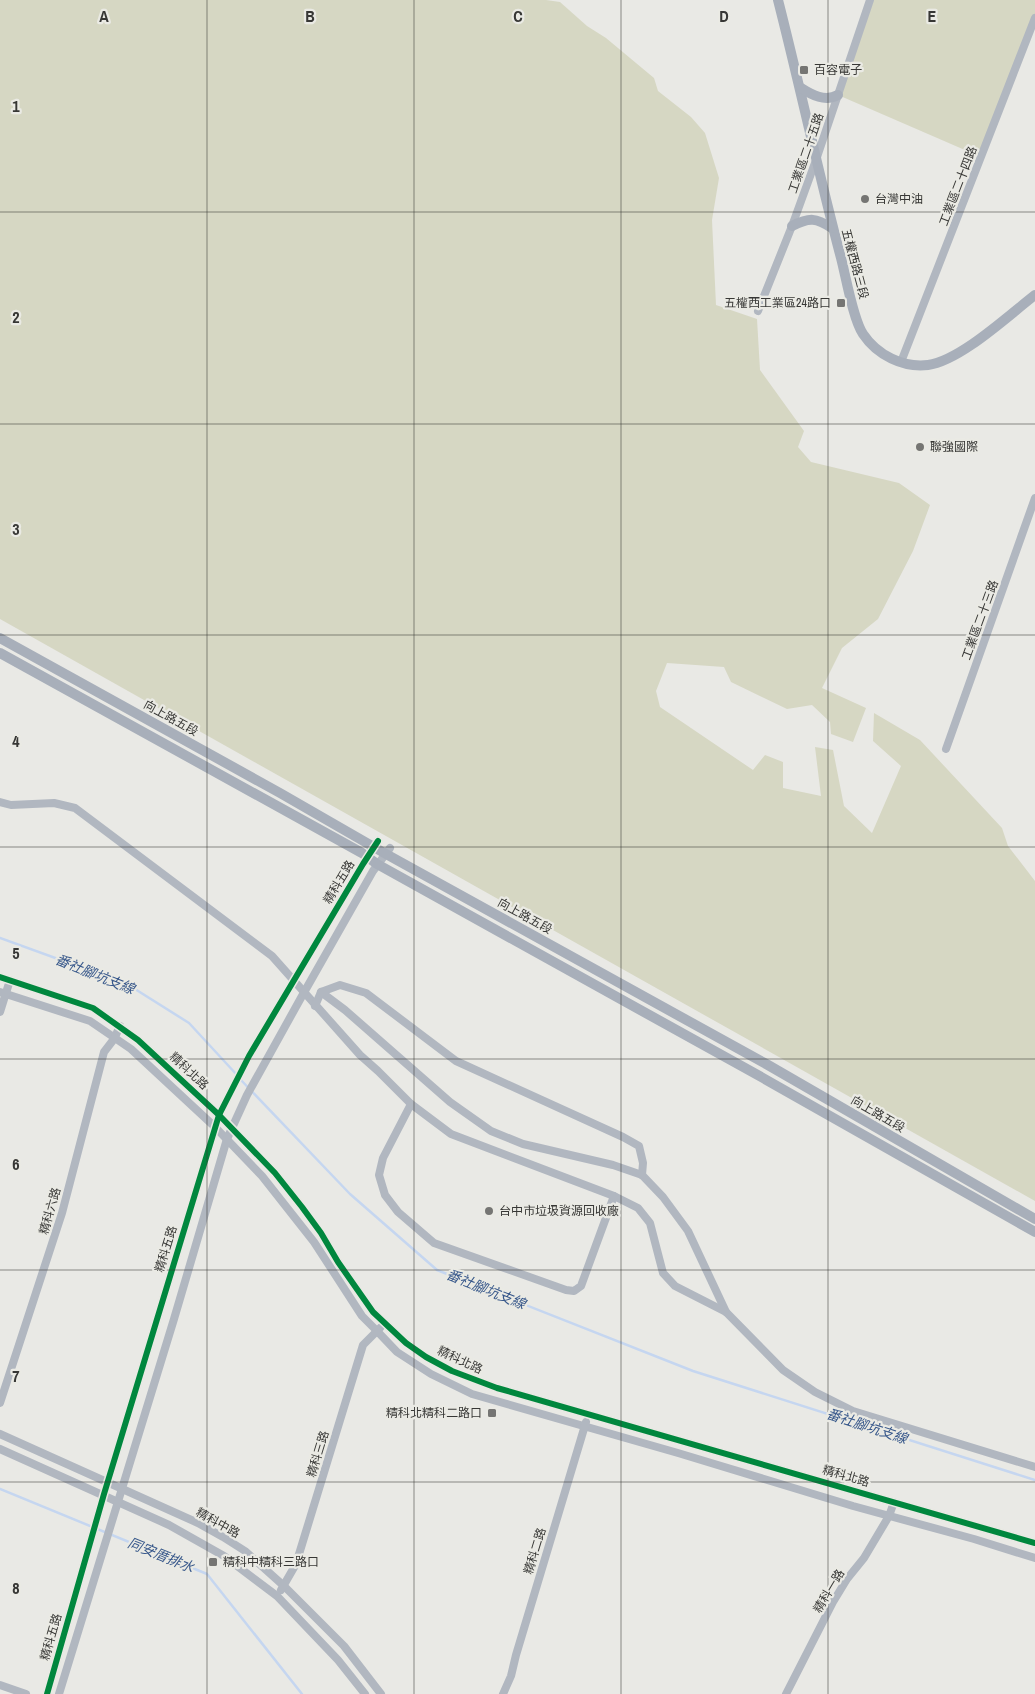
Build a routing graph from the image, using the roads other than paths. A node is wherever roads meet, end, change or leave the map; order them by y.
1 (778, 0) edge
2 (870, 0) edge
3 (1035, 18) edge
4 (800, 88) junction
5 (838, 95) junction
6 (816, 160) junction
7 (792, 226) junction
8 (832, 228) junction
9 (1035, 294) edge
10 (758, 311) dead end
11 (901, 362) junction
12 (1035, 498) edge
13 (0, 638) edge
14 (0, 653) edge
15 (946, 749) dead end
16 (0, 802) edge
17 (377, 844) junction
18 (388, 851) junction
19 (367, 857) junction
20 (377, 864) junction
21 (0, 977) edge
22 (10, 980) junction
23 (321, 992) junction
24 (3, 993) edge
25 (314, 1006) junction
26 (0, 1012) edge
27 (120, 1026) junction
28 (114, 1039) junction
29 (411, 1104) junction
30 (220, 1115) junction
31 (215, 1127) junction
32 (232, 1127) junction
33 (226, 1139) junction
34 (642, 1175) junction
35 (614, 1196) junction
36 (1035, 1219) edge
37 (1035, 1232) edge
38 (726, 1312) junction
39 (385, 1324) junction
40 (377, 1331) junction
41 (0, 1403) edge
42 (589, 1415) junction
43 (585, 1426) junction
44 (0, 1434) edge
45 (0, 1449) edge
46 (1035, 1467) edge
47 (108, 1482) junction
48 (122, 1489) junction
49 (104, 1494) junction
50 (117, 1502) junction
51 (894, 1502) junction
52 (890, 1516) junction
53 (1035, 1543) edge
54 (1035, 1558) edge
55 (284, 1586) junction
56 (277, 1596) junction
57 (0, 1685) edge
58 (26, 1694) edge
59 (46, 1694) edge
60 (59, 1694) edge
61 (365, 1694) edge
62 (381, 1694) edge
63 (503, 1694) edge
64 (786, 1694) edge

1 - 4 main road, 五權西路三段
2 - 5 street, 工業區二十五路
3 - 11 street, 工業區二十四路
4 - 5 main road
4 - 6 main road, 五權西路三段
5 - 6 street, 工業區二十五路
6 - 7 street, 工業區二十五路
6 - 8 main road, 五權西路三段
7 - 8 main road
7 - 10 street, 工業區二十五路
8 - 11 main road, 五權西路三段
9 - 11 main road, 五權西路三段
12 - 15 street, 工業區二十三路
13 - 17 main road, 向上路五段
14 - 19 main road, 向上路五段
16 - 25 street
17 - 18 main road, 向上路五段
17 - 19 street, 精科五路
18 - 20 street, 精科五路
18 - 36 main road, 向上路五段
19 - 20 main road, 向上路五段
19 - 30 street, 精科五路
20 - 32 street, 精科五路
20 - 37 main road, 向上路五段
21 - 22 street, 精科北路
22 - 24 street
22 - 27 street, 精科北路
23 - 25 street
23 - 34 street
23 - 34 street
24 - 26 street
24 - 28 street, 精科北路
25 - 29 street
27 - 28 street, 精科六路
27 - 30 street, 精科北路
28 - 31 street, 精科北路
28 - 41 street, 精科六路
29 - 35 street
29 - 35 street
30 - 31 street, 精科五路
30 - 32 street, 精科北路
31 - 33 street, 精科北路
31 - 47 street, 精科五路
32 - 33 street, 精科五路
32 - 39 street, 精科北路
33 - 40 street, 精科北路
33 - 48 street, 精科五路
34 - 38 street
35 - 38 street
38 - 46 street
39 - 40 street, 精科三路
39 - 42 street, 精科北路
40 - 43 street, 精科北路
40 - 55 street, 精科三路
42 - 43 street, 精科二路
42 - 51 street, 精科北路
43 - 52 street, 精科北路
43 - 63 street, 精科二路
44 - 47 street, 精科中路
45 - 49 street, 精科中路
47 - 48 street, 精科中路
47 - 49 street, 精科五路
48 - 50 street, 精科五路
48 - 55 street, 精科中路
49 - 50 street, 精科中路
49 - 59 street, 精科五路
50 - 56 street, 精科中路
50 - 60 street, 精科五路
51 - 52 street, 精科一路
51 - 53 street, 精科北路
52 - 54 street, 精科北路
52 - 64 street, 精科一路
55 - 56 street, 精科三路
55 - 62 street, 精科中路
56 - 61 street, 精科中路
57 - 58 street

